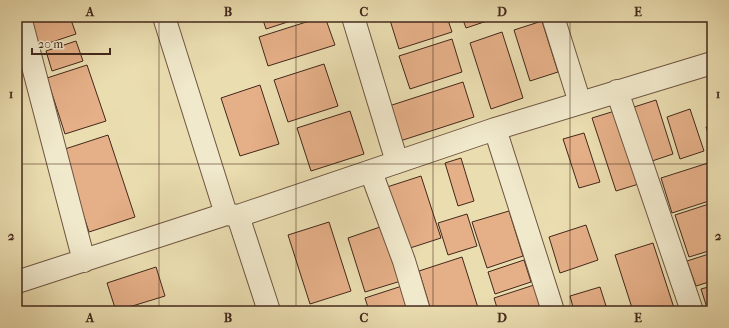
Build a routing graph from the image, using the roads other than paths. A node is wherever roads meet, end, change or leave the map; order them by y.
1 (20, 17) edge
2 (164, 17) edge
3 (353, 17) edge
4 (553, 17) edge
5 (712, 63) edge
6 (617, 91) junction
7 (580, 103) junction
8 (495, 129) junction
9 (397, 162) junction
10 (371, 172) junction
11 (232, 215) junction
12 (84, 261) junction
13 (17, 282) edge
14 (270, 311) edge
15 (419, 311) edge
16 (553, 311) edge
17 (692, 311) edge

1 - 12 street
2 - 11 street
3 - 9 street
4 - 7 street
5 - 6 street
6 - 7 street
6 - 17 street
7 - 8 street
8 - 9 street
8 - 16 street
9 - 10 street
10 - 11 street
10 - 15 street
11 - 12 street
11 - 14 street
12 - 13 street

